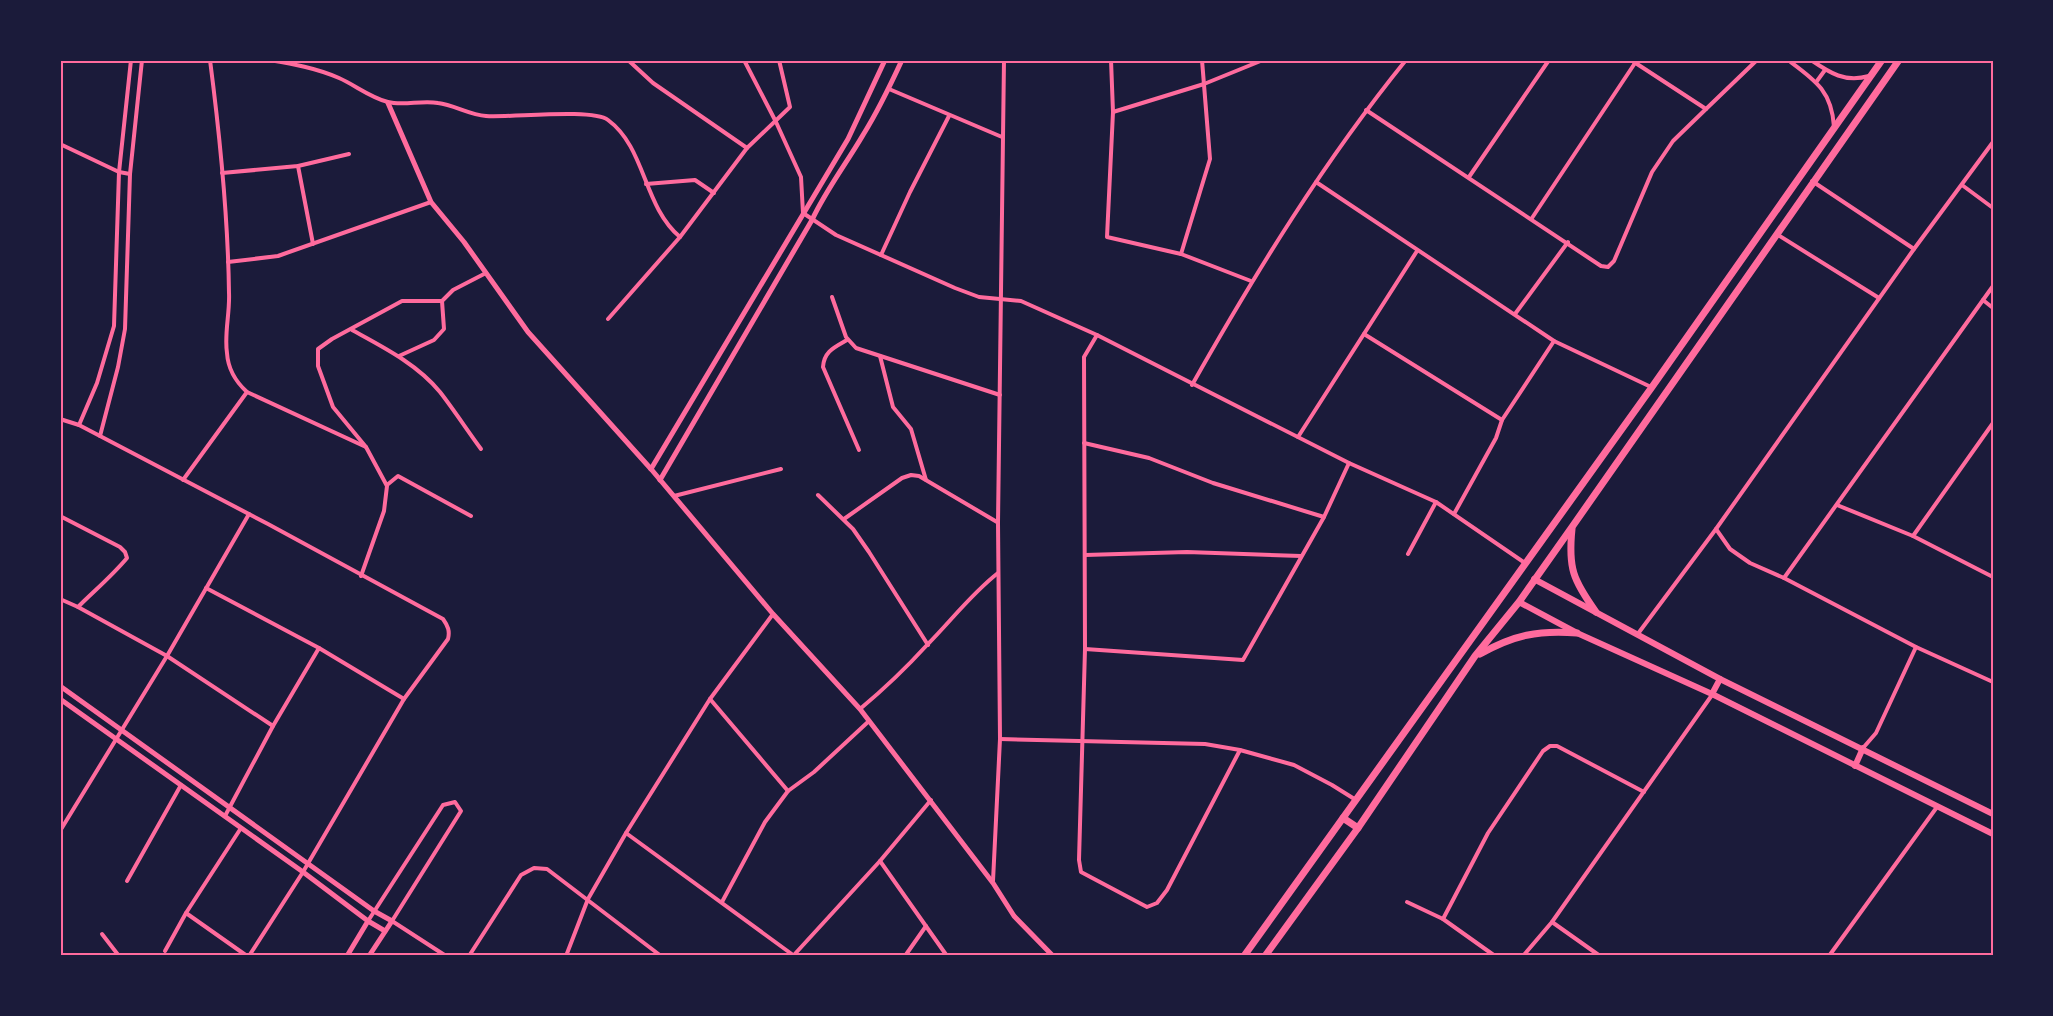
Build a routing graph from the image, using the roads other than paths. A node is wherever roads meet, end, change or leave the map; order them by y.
1 (131, 60) edge
2 (142, 60) edge
3 (210, 60) edge
4 (269, 60) edge
5 (628, 60) edge
6 (744, 60) edge
7 (778, 60) edge
8 (883, 60) edge
9 (902, 60) edge
10 (1004, 60) edge
11 (1111, 60) edge
12 (1202, 60) edge
13 (1263, 60) edge
14 (1406, 60) edge
15 (1549, 60) edge
16 (1630, 60) edge
17 (1757, 60) edge
18 (1788, 60) edge
19 (1811, 60) edge
20 (1882, 60) edge
21 (1899, 60) edge
22 (302, 62) edge
23 (1635, 63) junction
24 (1825, 70) junction
25 (1872, 75) junction
26 (1816, 81) junction
27 (1204, 84) junction
28 (889, 89) junction
29 (388, 103) junction
30 (1706, 109) junction
31 (1366, 110) junction
32 (1113, 112) junction
33 (949, 116) junction
34 (776, 122) junction
35 (1834, 129) junction
36 (1002, 137) junction
37 (1993, 142) edge
38 (60, 144) edge
39 (747, 148) junction
40 (349, 154) dead end
41 (298, 166) junction
42 (119, 172) junction
43 (222, 173) junction
44 (130, 174) junction
45 (1469, 177) junction
46 (1812, 181) junction
47 (1316, 182) junction
48 (646, 184) junction
49 (1962, 185) junction
50 (714, 193) junction
51 (431, 202) junction
52 (1993, 208) edge
53 (803, 213) junction
54 (1532, 218) junction
55 (812, 220) junction
56 (1776, 234) junction
57 (680, 237) junction
58 (1568, 242) junction
59 (313, 244) junction
60 (1914, 249) junction
61 (1417, 251) junction
62 (1180, 254) junction
63 (881, 255) junction
64 (228, 262) junction
65 (486, 273) junction
66 (1251, 281) junction
67 (1993, 286) edge
68 (832, 297) dead end
69 (1879, 298) junction
70 (1000, 299) junction
71 (1983, 300) junction
72 (442, 301) junction
73 (1993, 308) edge
74 (1515, 314) junction
75 (608, 319) dead end
76 (352, 330) junction
77 (1365, 334) junction
78 (1097, 335) junction
79 (847, 340) junction
80 (1554, 341) junction
81 (399, 356) junction
82 (880, 356) junction
83 (1192, 384) junction
84 (1652, 387) junction
85 (247, 392) junction
86 (1000, 394) junction
87 (60, 419) edge
88 (1502, 420) junction
89 (1993, 423) edge
90 (79, 425) junction
91 (100, 436) junction
92 (1298, 437) junction
93 (1084, 443) junction
94 (366, 447) junction
95 (481, 448) dead end
96 (859, 450) dead end
97 (1349, 463) junction
98 (782, 469) dead end
99 (651, 470) junction
100 (183, 480) junction
101 (660, 480) junction
102 (926, 481) junction
103 (387, 486) junction
104 (818, 495) dead end
105 (673, 496) junction
106 (1437, 502) junction
107 (1837, 505) junction
108 (249, 514) junction
109 (1454, 514) junction
110 (60, 516) edge
111 (471, 516) dead end
112 (1323, 517) junction
113 (843, 519) junction
114 (998, 523) junction
115 (1572, 527) junction
116 (1716, 529) junction
117 (1913, 536) junction
118 (1408, 554) dead end
119 (1084, 555) junction
120 (1301, 556) junction
121 (1525, 564) junction
122 (1993, 570) edge
123 (998, 573) junction
124 (361, 576) junction
125 (1991, 576) edge
126 (1784, 578) junction
127 (1534, 579) junction
128 (206, 588) junction
129 (60, 599) edge
130 (1519, 602) junction
131 (78, 607) junction
132 (1596, 612) junction
133 (773, 614) junction
134 (1577, 633) junction
135 (1637, 635) junction
136 (928, 645) junction
137 (1916, 647) junction
138 (319, 648) junction
139 (1085, 649) junction
140 (167, 656) junction
141 (1475, 656) junction
142 (1720, 679) junction
143 (1993, 682) edge
144 (60, 686) edge
145 (1712, 694) junction
146 (60, 699) edge
147 (404, 699) junction
148 (710, 699) junction
149 (861, 709) junction
150 (870, 721) junction
151 (273, 726) junction
152 (121, 729) junction
153 (116, 738) junction
154 (1000, 739) junction
155 (1083, 741) junction
156 (1863, 748) junction
157 (1240, 750) junction
158 (1855, 766) junction
159 (181, 784) junction
160 (788, 791) junction
161 (1644, 792) junction
162 (931, 800) junction
163 (1356, 800) junction
164 (1937, 807) junction
165 (229, 808) junction
166 (1993, 813) edge
167 (225, 816) junction
168 (1343, 818) junction
169 (241, 828) junction
170 (1358, 828) junction
171 (60, 831) edge
172 (626, 833) junction
173 (1993, 834) edge
174 (880, 861) junction
175 (308, 863) junction
176 (303, 872) junction
177 (126, 881) dead end
178 (993, 883) junction
179 (588, 899) junction
180 (722, 902) junction
181 (1407, 902) dead end
182 (374, 910) junction
183 (186, 913) junction
184 (1443, 920) junction
185 (368, 921) junction
186 (392, 921) junction
187 (1552, 922) junction
188 (926, 927) junction
189 (385, 931) junction
190 (102, 934) dead end
191 (165, 951) dead end
192 (119, 956) edge
193 (248, 956) edge
194 (347, 956) edge
195 (369, 956) edge
196 (446, 956) edge
197 (469, 956) edge
198 (566, 956) edge
199 (661, 956) edge
200 (793, 956) edge
201 (905, 956) edge
202 (947, 956) edge
203 (1053, 956) edge
204 (1244, 956) edge
205 (1265, 956) edge
206 (1495, 956) edge
207 (1523, 956) edge
208 (1600, 956) edge
209 (1829, 956) edge

1 - 42 street
2 - 44 street
3 - 43 street
4 - 22 street
5 - 39 street
6 - 34 street
7 - 34 street
8 - 53 street
9 - 28 street
10 - 36 street
11 - 32 street
12 - 27 street
13 - 27 street
14 - 31 street
15 - 45 street
16 - 23 street
17 - 30 street
18 - 26 street
19 - 24 street
20 - 25 highway
21 - 46 highway
22 - 29 street
23 - 30 street
23 - 54 street
24 - 25 street
24 - 26 street
25 - 35 highway
26 - 35 street
27 - 32 street
27 - 62 street
28 - 33 street
28 - 55 street
29 - 48 street
29 - 51 street
30 - 58 street
31 - 45 street
31 - 47 street
32 - 62 street
33 - 36 street
33 - 63 street
34 - 39 street
34 - 53 street
35 - 84 highway
36 - 70 street
37 - 49 street
38 - 42 street
39 - 50 street
40 - 41 street
41 - 43 street
41 - 59 street
42 - 44 street
42 - 90 street
43 - 64 street
44 - 91 street
45 - 54 street
46 - 56 highway
46 - 60 street
47 - 61 street
47 - 66 street
48 - 50 street
48 - 57 street
49 - 52 street
49 - 60 street
50 - 57 street
51 - 59 street
51 - 65 street
53 - 55 street
53 - 99 street
54 - 58 street
55 - 63 street
55 - 101 street
56 - 69 street
56 - 115 highway
57 - 75 street
58 - 74 street
59 - 64 street
60 - 69 street
61 - 74 street
61 - 77 street
62 - 66 street
63 - 70 street
64 - 85 street
65 - 72 street
65 - 99 street
66 - 83 street
67 - 71 street
68 - 79 street
69 - 116 street
70 - 78 street
70 - 86 street
71 - 73 street
71 - 107 street
72 - 76 street
72 - 81 street
74 - 80 street
76 - 81 street
76 - 94 street
77 - 88 street
77 - 92 street
78 - 83 street
78 - 93 street
79 - 82 street
79 - 96 street
80 - 84 street
80 - 88 street
81 - 95 street
82 - 86 street
82 - 102 street
83 - 92 street
84 - 121 highway
85 - 94 street
85 - 100 street
86 - 114 street
87 - 90 street
88 - 109 street
89 - 117 street
90 - 91 street
91 - 100 street
92 - 97 street
93 - 112 street
93 - 119 street
94 - 103 street
97 - 106 street
97 - 112 street
98 - 105 street
99 - 101 street
100 - 108 street
101 - 105 street
102 - 113 street
102 - 114 street
103 - 111 street
103 - 124 street
104 - 113 street
105 - 133 street
106 - 109 street
106 - 118 street
107 - 117 street
107 - 126 street
108 - 124 street
108 - 128 street
109 - 121 street
110 - 131 street
112 - 120 street
113 - 136 street
114 - 123 street
115 - 127 highway
115 - 132 highway
116 - 126 street
116 - 135 street
117 - 125 street
119 - 120 street
119 - 139 street
120 - 139 street
121 - 163 highway
122 - 125 street
123 - 136 street
123 - 154 street
124 - 147 street
126 - 137 street
127 - 130 highway
127 - 132 main road
128 - 138 street
128 - 140 street
129 - 131 street
130 - 134 main road
130 - 141 highway
131 - 140 street
132 - 135 main road
133 - 148 street
133 - 149 street
134 - 141 highway
134 - 145 main road
135 - 142 main road
136 - 149 street
137 - 143 street
137 - 156 street
138 - 147 street
138 - 151 street
139 - 155 street
140 - 151 street
140 - 152 street
141 - 170 highway
142 - 145 main road
142 - 156 main road
144 - 152 street
145 - 158 main road
145 - 161 street
146 - 153 street
147 - 175 street
148 - 160 street
148 - 172 street
149 - 150 street
150 - 160 street
150 - 162 street
151 - 165 street
152 - 153 street
152 - 165 street
153 - 159 street
153 - 171 street
154 - 155 street
154 - 178 street
155 - 157 street
155 - 157 street
156 - 158 main road
156 - 166 main road
157 - 163 street
158 - 164 main road
159 - 167 street
159 - 177 street
160 - 180 street
161 - 184 street
161 - 187 street
162 - 174 street
162 - 178 street
163 - 168 highway
164 - 173 main road
164 - 209 street
165 - 167 street
165 - 175 street
167 - 169 street
168 - 170 highway
168 - 204 highway
169 - 176 street
169 - 183 street
170 - 205 highway
172 - 179 street
172 - 180 street
174 - 188 street
174 - 200 street
175 - 176 street
175 - 182 street
176 - 185 street
176 - 193 street
178 - 203 street
179 - 197 street
179 - 198 street
179 - 199 street
180 - 200 street
181 - 184 street
182 - 185 street
182 - 186 street
182 - 186 street
183 - 191 street
183 - 193 street
184 - 206 street
185 - 189 street
185 - 194 street
186 - 189 street
186 - 196 street
187 - 207 street
187 - 208 street
188 - 201 street
188 - 202 street
189 - 195 street
190 - 192 street

